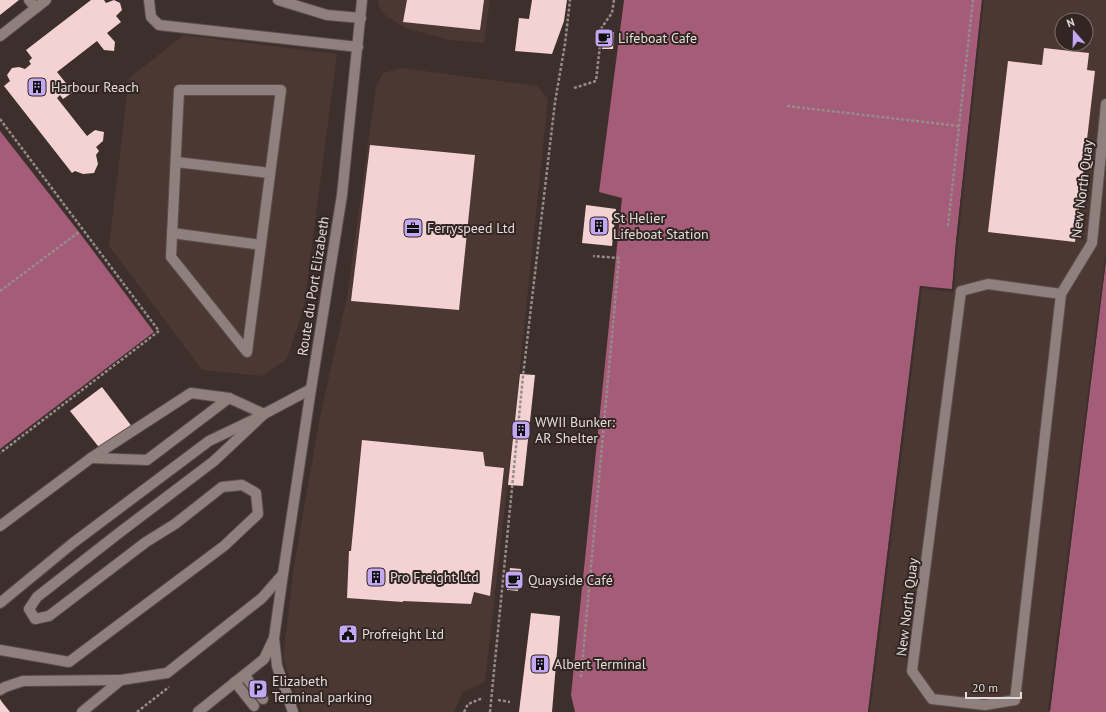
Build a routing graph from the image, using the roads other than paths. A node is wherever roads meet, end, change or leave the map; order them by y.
1 (46, 0) edge
2 (149, 0) edge
3 (278, 0) edge
4 (362, 0) edge
5 (32, 4) edge
6 (361, 18) junction
7 (0, 36) edge
8 (358, 47) junction
9 (1106, 104) edge
10 (176, 162) junction
11 (270, 173) junction
12 (172, 233) junction
13 (261, 245) junction
14 (1061, 294) junction
15 (310, 389) junction
16 (229, 398) junction
17 (264, 414) junction
18 (91, 458) junction
19 (0, 526) edge
20 (283, 574) junction
21 (0, 603) edge
22 (274, 638) junction
23 (0, 650) edge
24 (245, 675) junction
25 (121, 680) junction
26 (235, 682) junction
27 (0, 690) edge
28 (263, 699) dead end
29 (254, 706) dead end
30 (82, 712) edge
31 (198, 712) edge
32 (293, 712) edge

1 - 5 street
2 - 8 street
3 - 6 street
4 - 6 street, Route du Port Elizabeth
5 - 7 street
6 - 8 street, Route du Port Elizabeth
8 - 15 street, Route du Port Elizabeth
9 - 14 street, New North Quay
10 - 11 street
10 - 11 street
10 - 12 street
11 - 13 street
12 - 13 street
12 - 13 street
14 - 14 street, New North Quay
15 - 17 street
15 - 20 street, Route du Port Elizabeth
16 - 17 street
16 - 18 street
16 - 18 street
17 - 21 street
17 - 23 street
18 - 19 street
20 - 22 street, Route du Port Elizabeth
20 - 25 street
22 - 24 street
22 - 32 street
24 - 26 street
24 - 28 street
25 - 27 street
25 - 30 street
26 - 29 street
26 - 31 street

